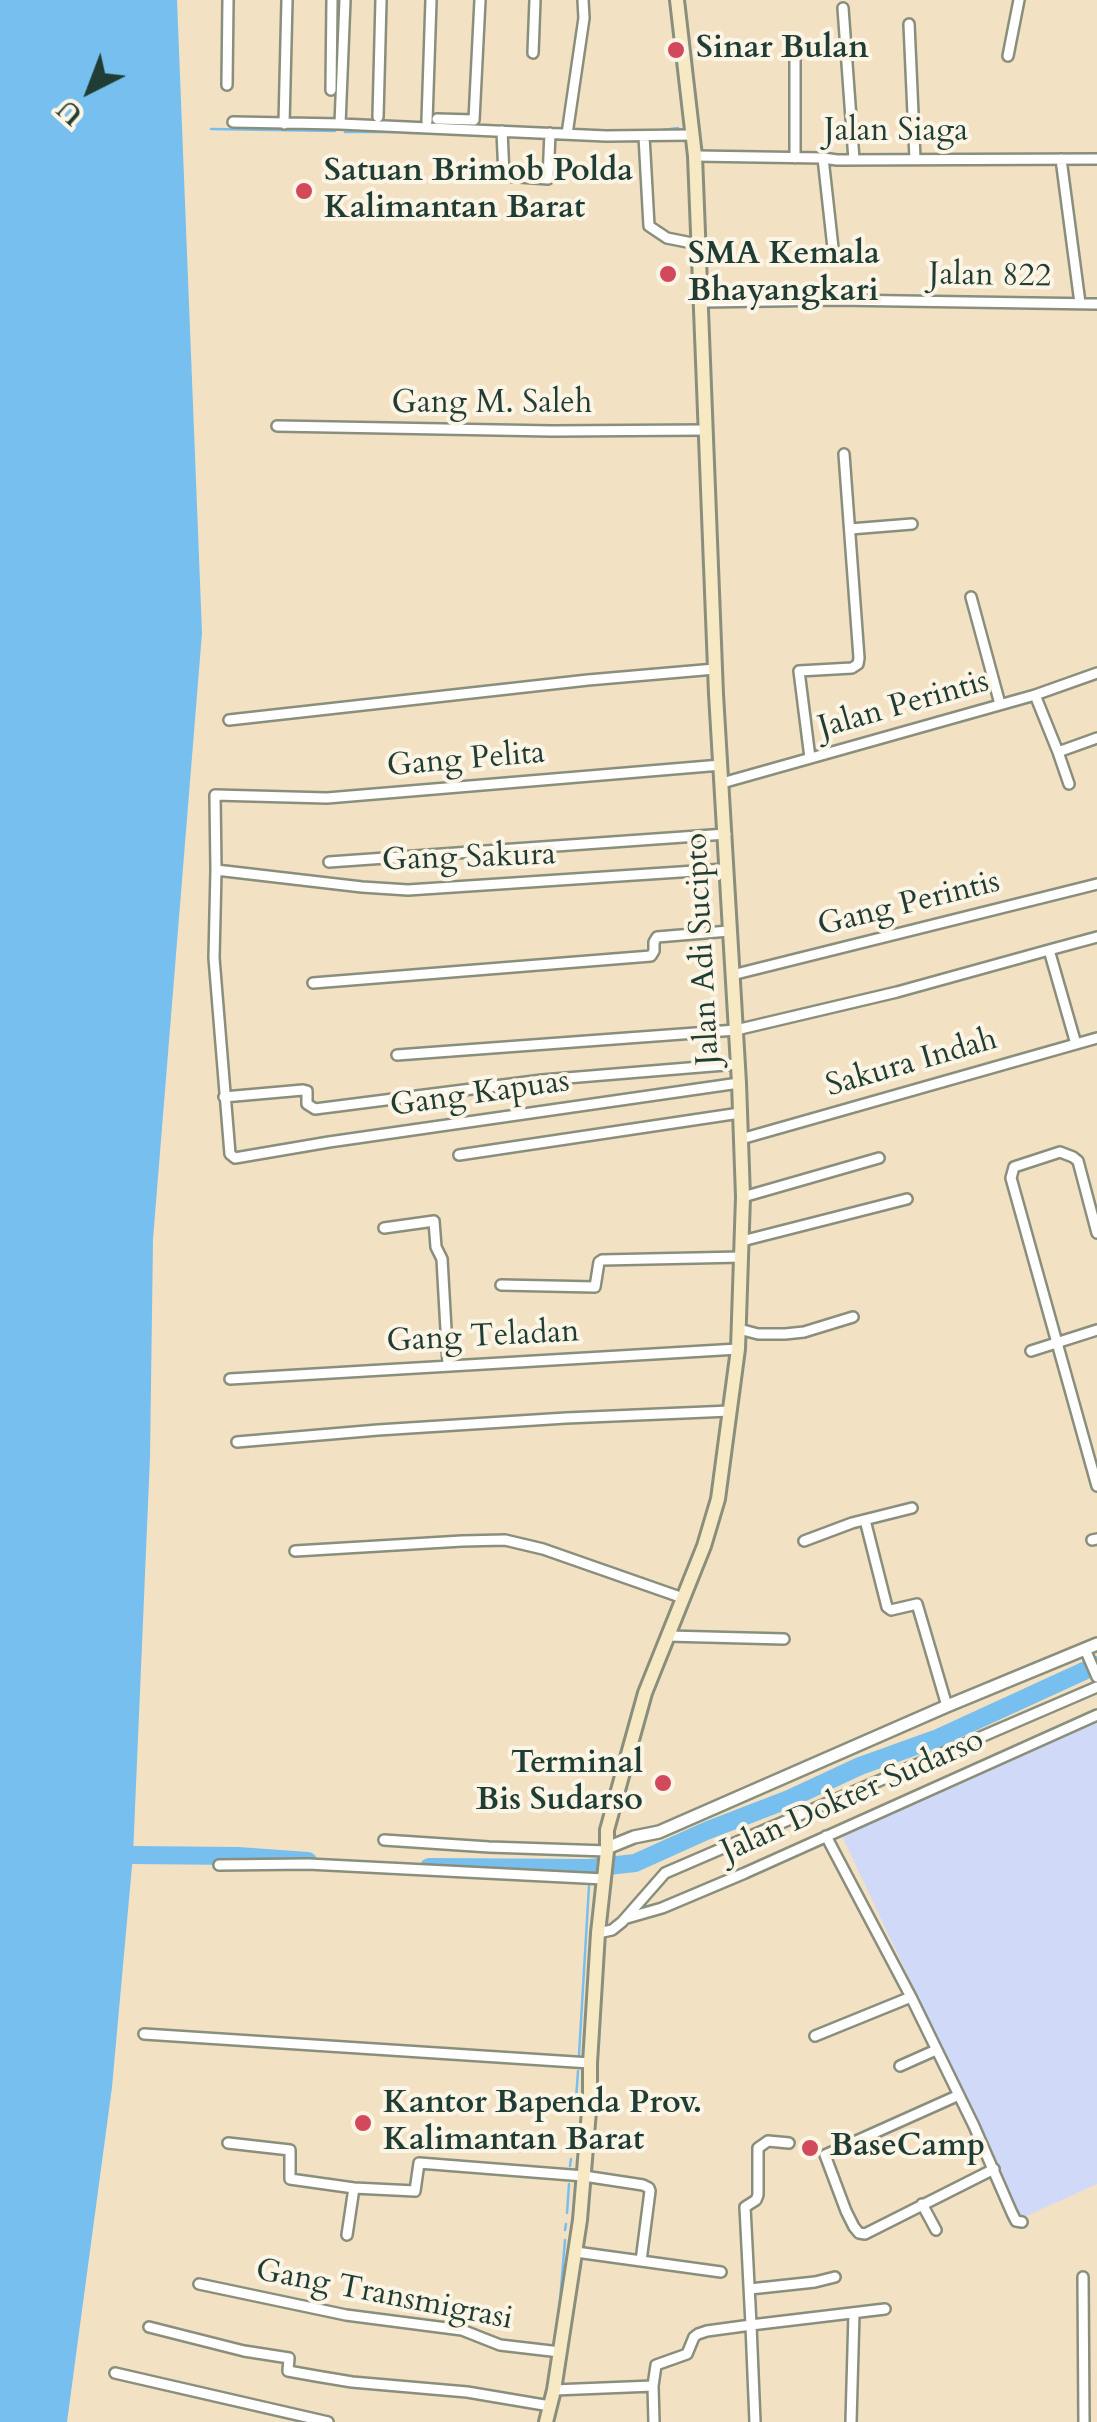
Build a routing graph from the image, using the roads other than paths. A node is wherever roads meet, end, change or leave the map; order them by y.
1 (228, 0) edge
2 (287, 0) edge
3 (332, 0) edge
4 (345, 0) edge
5 (381, 0) edge
6 (431, 0) edge
7 (480, 0) edge
8 (535, 0) edge
9 (583, 0) edge
10 (677, 0) edge
11 (1018, 0) edge
12 (842, 8) dead end
13 (909, 24) dead end
14 (795, 50) dead end
15 (533, 54) dead end
16 (1008, 56) dead end
17 (227, 85) dead end
18 (331, 90) dead end
19 (378, 117) dead end
20 (234, 122) dead end
21 (284, 124) junction
22 (340, 124) junction
23 (502, 131) junction
24 (550, 133) junction
25 (566, 134) junction
26 (692, 135) junction
27 (644, 136) junction
28 (695, 156) junction
29 (795, 158) junction
30 (823, 158) junction
31 (1061, 158) junction
32 (1097, 158) edge
33 (915, 159) junction
34 (854, 160) junction
35 (548, 179) junction
36 (550, 192) dead end
37 (697, 244) junction
38 (834, 257) dead end
39 (702, 302) junction
40 (1080, 304) junction
41 (1097, 304) edge
42 (277, 426) dead end
43 (706, 430) junction
44 (844, 454) dead end
45 (912, 524) dead end
46 (850, 529) junction
47 (971, 596) dead end
48 (715, 669) junction
49 (1097, 673) edge
50 (1034, 695) junction
51 (1000, 704) junction
52 (230, 720) dead end
53 (1097, 738) edge
54 (1058, 752) junction
55 (810, 758) junction
56 (721, 765) junction
57 (722, 783) junction
58 (1068, 784) dead end
59 (726, 834) junction
60 (330, 862) dead end
61 (725, 869) junction
62 (216, 870) junction
63 (1097, 884) edge
64 (729, 931) junction
65 (1097, 936) edge
66 (1049, 950) junction
67 (732, 976) junction
68 (313, 983) dead end
69 (736, 1030) junction
70 (1097, 1038) edge
71 (1076, 1044) junction
72 (396, 1056) dead end
73 (738, 1064) junction
74 (739, 1083) junction
75 (224, 1097) junction
76 (740, 1114) junction
77 (741, 1139) junction
78 (459, 1155) dead end
79 (879, 1158) dead end
80 (743, 1197) junction
81 (907, 1199) dead end
82 (384, 1228) dead end
83 (1097, 1234) edge
84 (742, 1241) junction
85 (742, 1257) junction
86 (501, 1285) dead end
87 (853, 1318) dead end
88 (739, 1330) junction
89 (1097, 1330) edge
90 (1056, 1343) junction
91 (738, 1349) junction
92 (1031, 1351) dead end
93 (448, 1365) junction
94 (230, 1379) dead end
95 (730, 1411) junction
96 (236, 1442) dead end
97 (1097, 1486) edge
98 (912, 1508) dead end
99 (865, 1520) junction
100 (804, 1542) dead end
101 (295, 1551) dead end
102 (683, 1598) junction
103 (668, 1636) junction
104 (784, 1639) dead end
105 (1091, 1647) edge
106 (1097, 1677) edge
107 (1097, 1686) edge
108 (947, 1706) junction
109 (1097, 1715) edge
110 (608, 1830) junction
111 (826, 1836) junction
112 (634, 1838) junction
113 (384, 1840) dead end
114 (489, 1851) junction
115 (219, 1864) dead end
116 (605, 1864) junction
117 (487, 1872) junction
118 (626, 1918) junction
119 (598, 1934) junction
120 (912, 1997) junction
121 (144, 2034) dead end
122 (815, 2036) dead end
123 (936, 2050) junction
124 (590, 2063) junction
125 (900, 2066) dead end
126 (959, 2095) junction
127 (228, 2143) dead end
128 (789, 2143) dead end
129 (994, 2170) junction
130 (584, 2176) junction
131 (354, 2188) junction
132 (922, 2204) junction
133 (1022, 2222) dead end
134 (936, 2230) dead end
135 (347, 2235) dead end
136 (576, 2252) junction
137 (641, 2262) junction
138 (721, 2272) dead end
139 (835, 2277) dead end
140 (1083, 2277) dead end
141 (199, 2284) dead end
142 (750, 2289) junction
143 (885, 2309) dead end
144 (854, 2314) junction
145 (752, 2325) junction
146 (149, 2327) dead end
147 (560, 2352) junction
148 (115, 2373) dead end
149 (654, 2386) junction
150 (554, 2390) junction
151 (550, 2406) junction
152 (328, 2422) edge
153 (546, 2422) edge
154 (654, 2422) edge
155 (755, 2422) edge
156 (850, 2422) edge
157 (1084, 2422) edge

1 - 17 street
2 - 21 street
3 - 18 street
4 - 22 street
5 - 19 street
6 - 7 street
8 - 15 street
9 - 25 street
10 - 26 main road, Jalan Adi Sucipto
11 - 16 street
12 - 34 street
13 - 33 street
14 - 29 street
20 - 21 street
21 - 22 street
22 - 23 street
23 - 24 street
23 - 35 street
24 - 25 street
24 - 35 street
25 - 27 street
26 - 27 street
26 - 28 main road, Jalan Adi Sucipto
27 - 37 street
28 - 29 street, Jalan Siaga
28 - 37 main road, Jalan Adi Sucipto
29 - 30 street, Jalan Siaga
30 - 34 street, Jalan Siaga
30 - 38 street
31 - 32 street, Jalan Siaga
31 - 33 street, Jalan Siaga
31 - 40 street
33 - 34 street, Jalan Siaga
35 - 36 street
37 - 39 main road, Jalan Adi Sucipto
39 - 40 street, Jalan 822
39 - 43 main road, Jalan Adi Sucipto
40 - 41 street, Jalan 822
42 - 43 street, Gang M. Saleh
43 - 48 main road, Jalan Adi Sucipto
44 - 46 street
45 - 46 street
46 - 55 street
47 - 51 street
48 - 52 street
48 - 56 main road, Jalan Adi Sucipto
49 - 50 street, Jalan Perintis
50 - 51 street, Jalan Perintis
50 - 54 street
51 - 55 street, Jalan Perintis
53 - 54 street
54 - 58 street
55 - 57 street, Jalan Perintis
56 - 57 main road, Jalan Adi Sucipto
56 - 62 street, Gang Pelita
57 - 59 main road, Jalan Adi Sucipto
59 - 60 street
59 - 61 main road, Jalan Adi Sucipto
61 - 62 street, Gang Sakura
61 - 64 main road, Jalan Adi Sucipto
62 - 75 street
63 - 67 street, Gang Perintis
64 - 67 main road, Jalan Adi Sucipto
64 - 68 street
65 - 66 street
66 - 69 street
66 - 71 street
67 - 69 main road, Jalan Adi Sucipto
69 - 72 street
69 - 73 main road, Jalan Adi Sucipto
70 - 71 street, Sakura Indah
71 - 77 street, Sakura Indah
73 - 74 main road, Jalan Adi Sucipto
73 - 75 street
74 - 75 street, Gang Kapuas
74 - 76 main road, Jalan Adi Sucipto
76 - 77 main road, Jalan Adi Sucipto
76 - 78 street
77 - 80 main road, Jalan Adi Sucipto
79 - 80 street
80 - 84 main road, Jalan Adi Sucipto
81 - 84 street
82 - 93 street
83 - 90 street
84 - 85 main road, Jalan Adi Sucipto
85 - 86 street
85 - 88 main road, Jalan Adi Sucipto
87 - 88 street
88 - 91 main road, Jalan Adi Sucipto
89 - 90 street
90 - 92 street
90 - 97 street
91 - 93 street, Gang Teladan
91 - 95 main road, Jalan Adi Sucipto
93 - 94 street, Gang Teladan
95 - 96 street
95 - 102 main road, Jalan Adi Sucipto
98 - 99 street
99 - 100 street
99 - 108 street
101 - 102 street
102 - 103 main road, Jalan Adi Sucipto
103 - 104 street
103 - 110 main road, Jalan Adi Sucipto
105 - 106 street
105 - 108 street
107 - 118 street
108 - 112 street
109 - 111 street, Jalan Dokter Sudarso
110 - 112 street
110 - 116 main road, Jalan Adi Sucipto
111 - 118 street, Jalan Dokter Sudarso
111 - 120 street
112 - 116 street
113 - 114 street
114 - 116 street
114 - 117 street
115 - 117 street
116 - 117 street
116 - 119 main road, Jalan Adi Sucipto
118 - 119 street
119 - 124 main road, Jalan Adi Sucipto
120 - 122 street
120 - 123 street
121 - 124 street
123 - 125 street
123 - 126 street
124 - 130 main road, Jalan Adi Sucipto
126 - 129 street
126 - 132 street
127 - 131 street
128 - 142 street
129 - 132 street
129 - 133 street
130 - 131 street
130 - 136 main road, Jalan Adi Sucipto
130 - 137 street
131 - 135 street
132 - 134 street
136 - 137 street
136 - 147 main road, Jalan Adi Sucipto
137 - 138 street
139 - 142 street
140 - 157 street
141 - 147 street, Gang Transmigrasi
142 - 145 street
143 - 144 street
144 - 145 street
144 - 156 street
145 - 149 street
145 - 155 street
146 - 151 street
147 - 150 main road, Jalan Adi Sucipto
148 - 152 street
149 - 150 street
149 - 154 street
150 - 151 main road, Jalan Adi Sucipto
151 - 153 main road, Jalan Adi Sucipto

